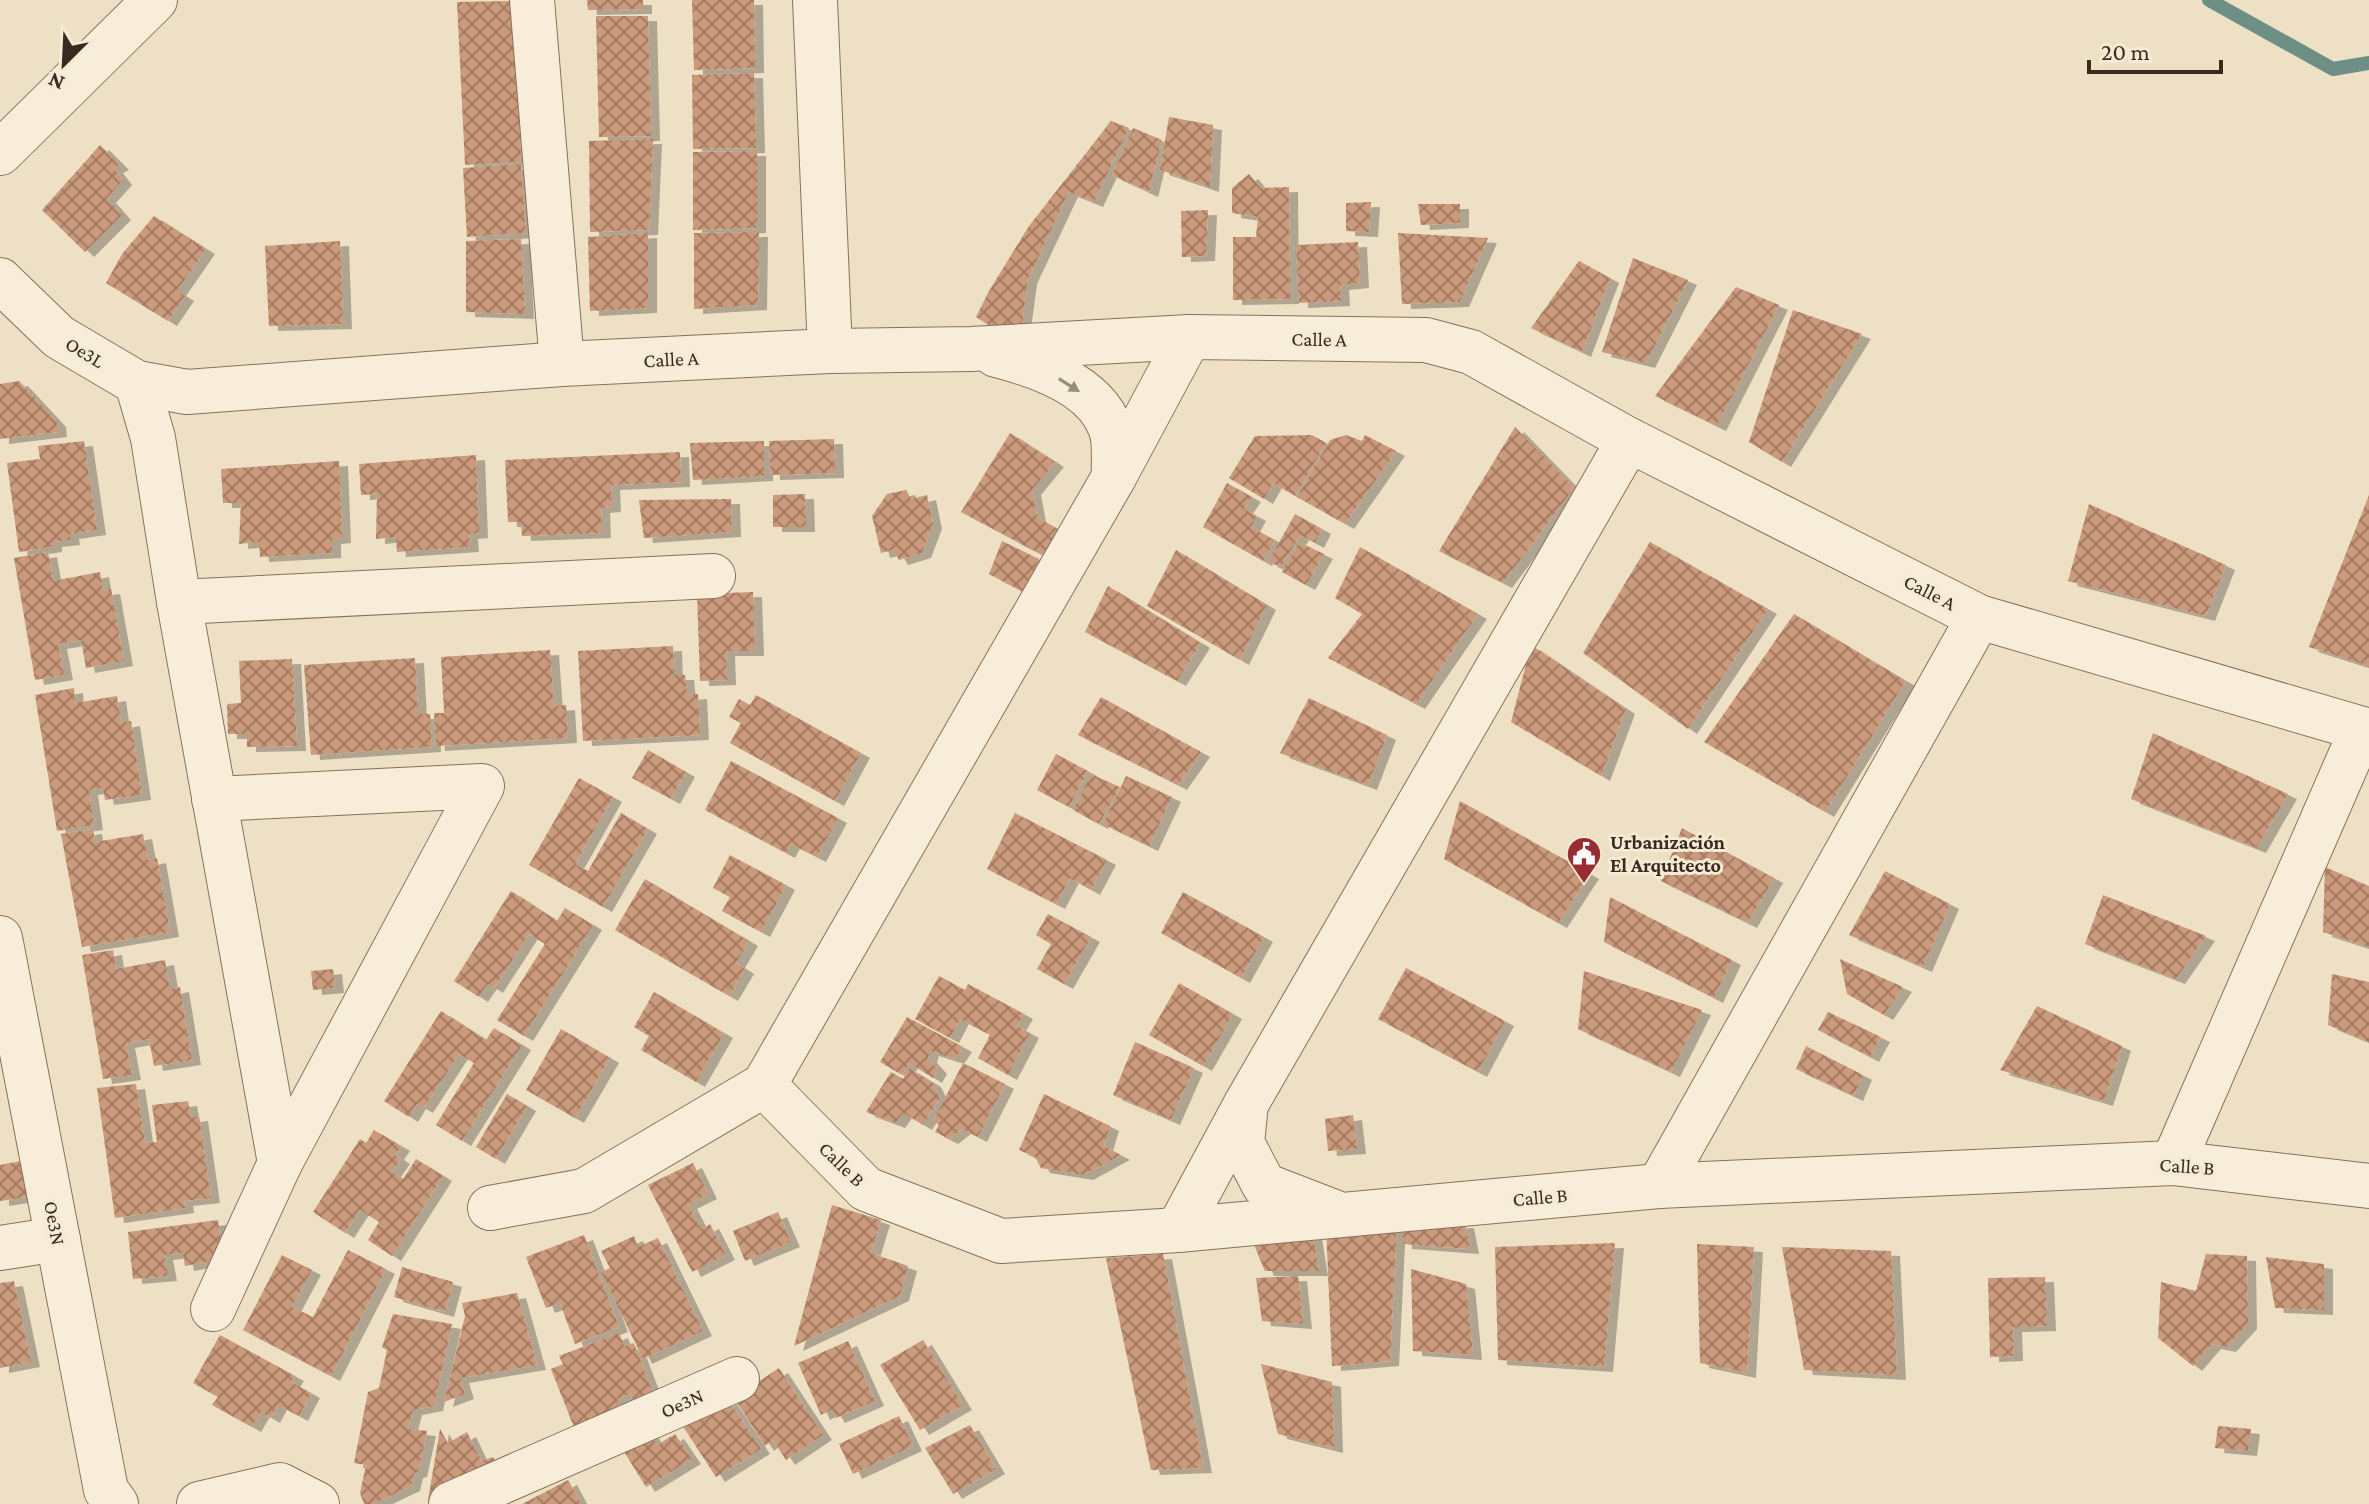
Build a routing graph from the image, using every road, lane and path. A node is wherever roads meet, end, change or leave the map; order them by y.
1 (155, 0) edge
2 (532, 0) edge
3 (815, 0) edge
4 (0, 153) edge
5 (0, 280) edge
6 (1189, 337) junction
7 (971, 349) junction
8 (830, 351) junction
9 (562, 364) junction
10 (137, 383) junction
11 (187, 392) joint
12 (1629, 440) junction
13 (1114, 477) junction
14 (713, 576) dead end
15 (179, 602) junction
16 (1979, 617) junction
17 (2366, 730) edge
18 (214, 799) junction
19 (0, 942) edge
20 (764, 1085) junction
21 (1246, 1104) junction
22 (280, 1163) junction
23 (2173, 1163) junction
24 (1659, 1186) junction
25 (2369, 1186) edge
26 (490, 1208) dead end
27 (1343, 1215) junction
28 (1178, 1230) junction
29 (58, 1239) junction
30 (0, 1248) edge
31 (213, 1309) dead end
32 (737, 1379) dead end
33 (116, 1504) edge
34 (199, 1504) edge
35 (317, 1504) edge
36 (451, 1504) edge

1 - 4 street
2 - 9 street
3 - 8 street
5 - 10 street, Oe3L
6 - 7 street, Calle A
6 - 12 street, Calle A
6 - 13 street
7 - 8 street, Calle A
7 -> 13 street
8 - 9 street, Calle A
9 - 11 street, Calle A
10 - 11 street, Oe3L
10 - 15 street
12 - 16 street, Calle A
12 - 21 street
13 - 20 street
14 - 15 street
15 - 18 street
16 - 17 street, Calle A
16 - 24 street
17 - 23 street
18 - 22 street
18 - 22 street
19 - 29 street, Oe3N
20 - 26 street
20 - 28 street, Calle B
21 - 27 street
21 - 28 street
22 - 31 street
23 - 24 street, Calle B
23 - 25 street, Calle B
24 - 27 street, Calle B
27 - 28 street, Calle B
29 - 30 street
29 - 33 street, Oe3N
32 - 36 street, Oe3N
34 - 35 street

